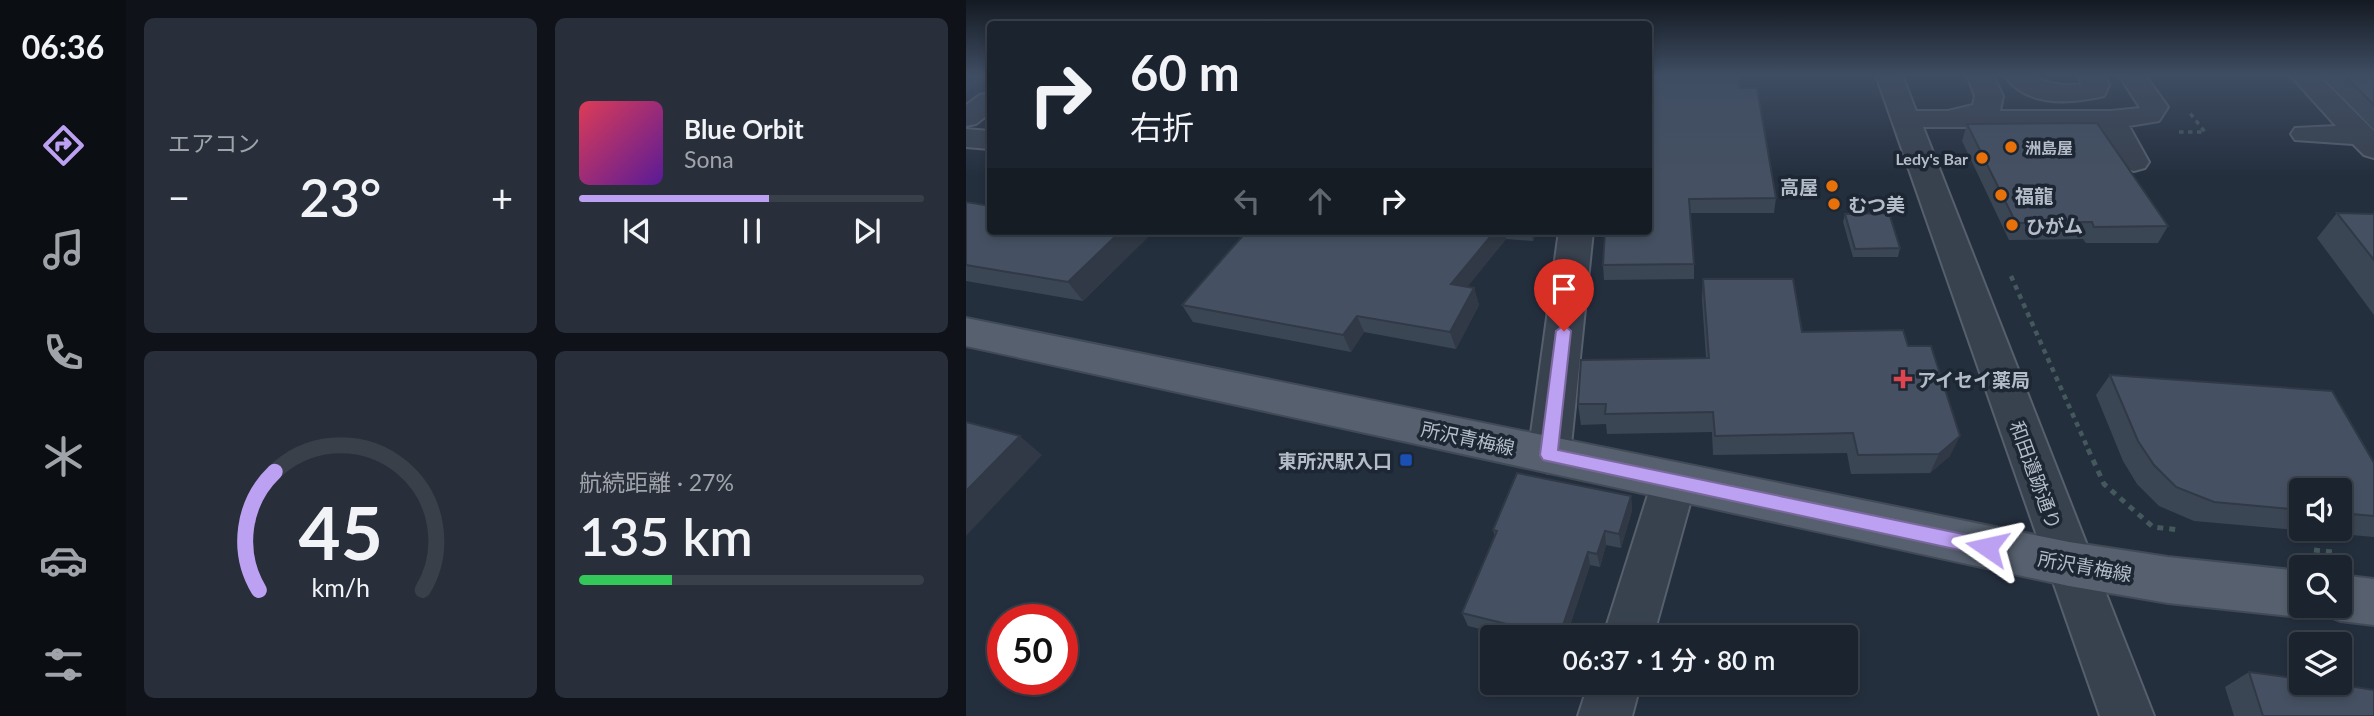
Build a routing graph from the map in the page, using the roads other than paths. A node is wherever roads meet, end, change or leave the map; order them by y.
1 (1902, 108) edge
2 (1986, 108) edge
3 (2153, 108) edge
4 (2336, 108) edge
5 (1906, 119) junction
6 (1943, 120) junction
7 (2114, 126) junction
8 (2305, 134) dead end
9 (966, 138) edge
10 (987, 140) edge
11 (2370, 143) edge
12 (2134, 162) dead end
13 (1576, 235) edge
14 (966, 332) edge
15 (1549, 455) junction
16 (1674, 482) junction
17 (2069, 564) junction
18 (2352, 585) edge
19 (2289, 593) edge
20 (2374, 602) edge
21 (1632, 625) edge
22 (1611, 695) edge
23 (1605, 716) edge
24 (2127, 716) edge

1 - 5 street, 和田遺跡通り
2 - 6 street
3 - 7 street
4 - 11 street
5 - 6 street
5 - 17 street, 和田遺跡通り
6 - 7 street
7 - 12 street
8 - 11 street
9 - 10 street
13 - 15 street
14 - 15 main road, 所沢青梅線
15 - 16 main road, 所沢青梅線
16 - 17 main road, 所沢青梅線
16 - 21 street
17 - 19 main road, 所沢青梅線
17 - 24 street, 和田遺跡通り
18 - 20 main road
22 - 23 street

